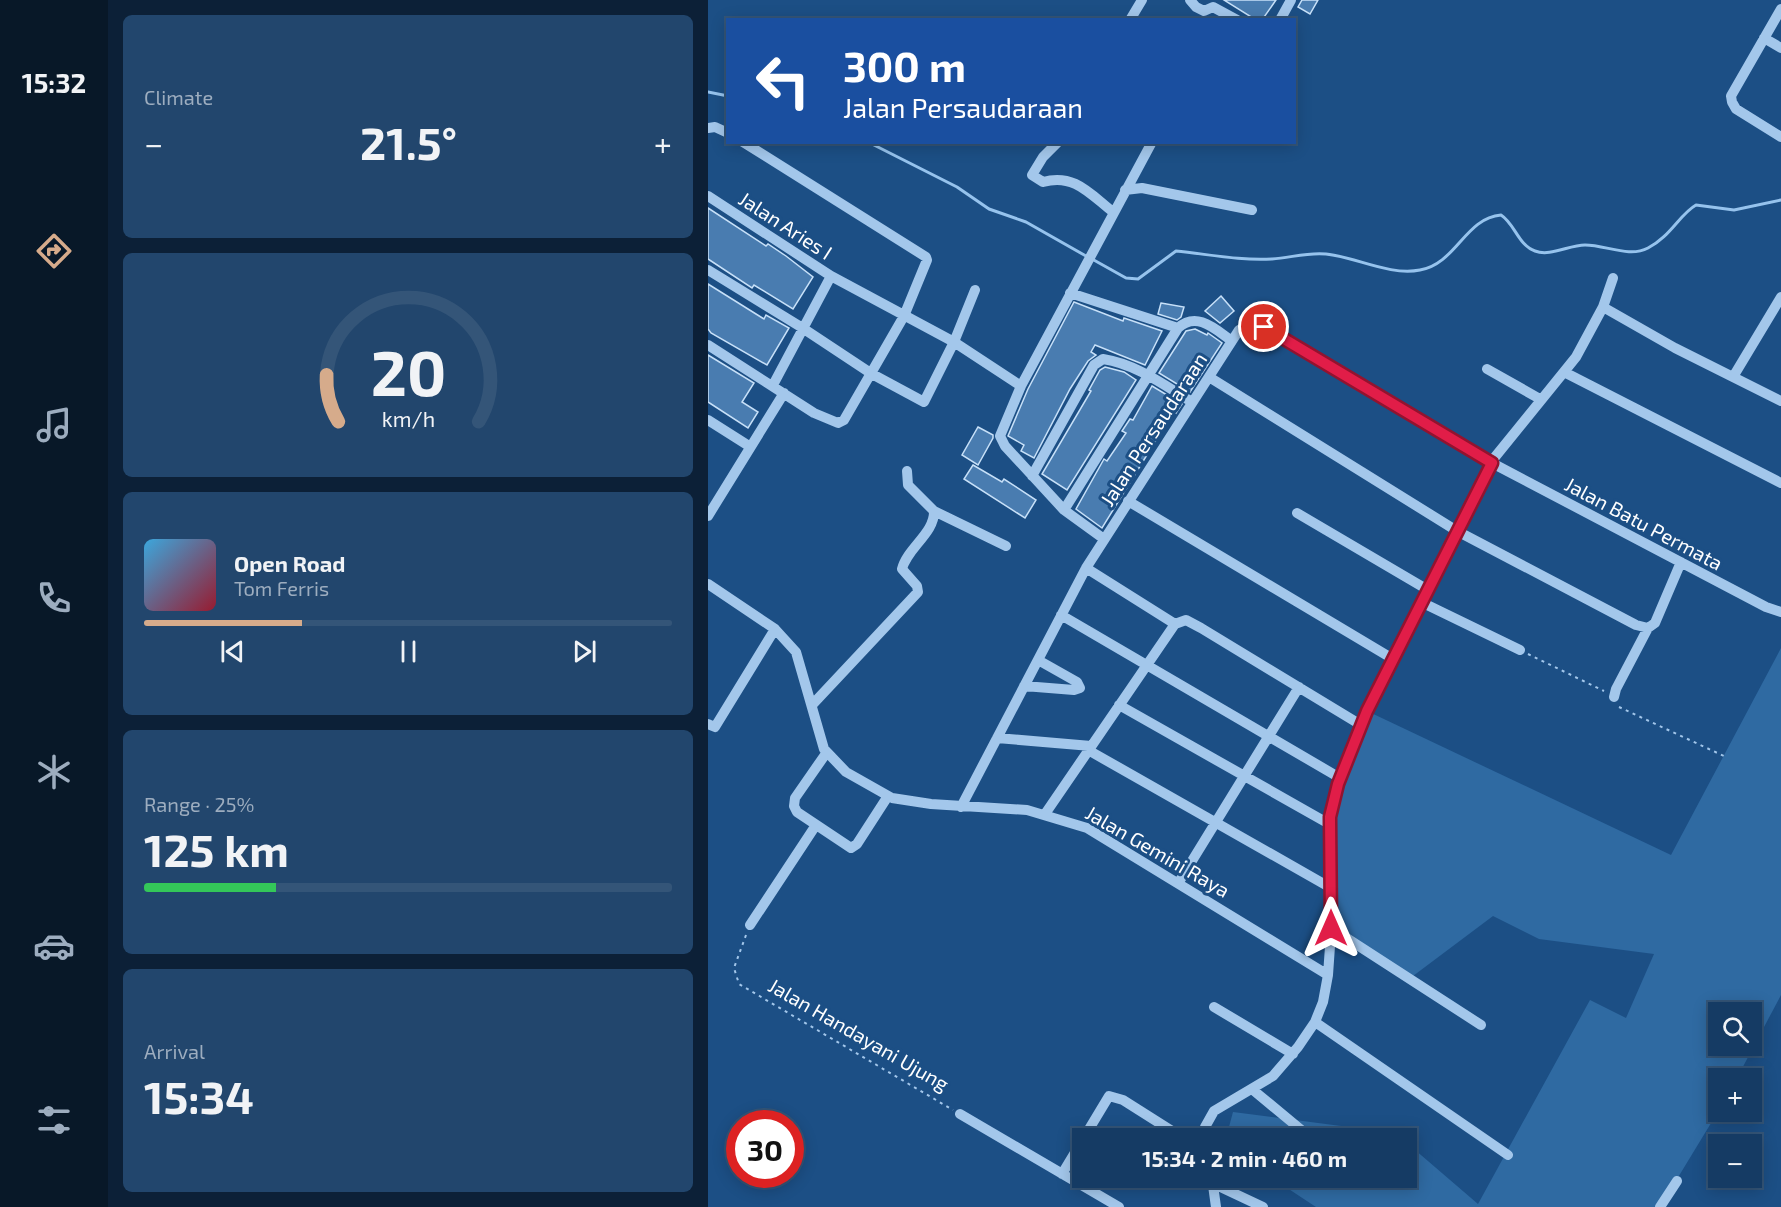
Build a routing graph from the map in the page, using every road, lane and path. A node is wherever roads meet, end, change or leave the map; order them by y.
1 (1142, 0) edge
2 (1190, 0) edge
3 (1291, 0) edge
4 (1216, 4) edge
5 (1781, 9) edge
6 (1131, 18) edge
7 (1234, 18) edge
8 (1281, 18) edge
9 (1764, 38) junction
10 (1781, 48) edge
11 (708, 128) edge
12 (726, 132) edge
13 (1781, 137) edge
14 (745, 144) edge
15 (1056, 144) edge
16 (1151, 144) edge
17 (1125, 190) junction
18 (708, 196) edge
19 (1252, 210) dead end
20 (1113, 212) junction
21 (708, 270) edge
22 (831, 276) junction
23 (1613, 278) dead end
24 (975, 290) dead end
25 (1071, 292) junction
26 (1781, 297) edge
27 (1603, 307) junction
28 (904, 315) junction
29 (801, 327) junction
30 (1178, 328) junction
31 (1232, 341) junction
32 (954, 342) junction
33 (708, 345) edge
34 (1487, 369) dead end
35 (1564, 372) junction
36 (872, 374) junction
37 (1149, 375) junction
38 (1209, 376) junction
39 (1733, 377) junction
40 (773, 385) junction
41 (1021, 386) junction
42 (784, 393) junction
43 (1540, 399) junction
44 (1781, 401) edge
45 (1192, 402) junction
46 (708, 420) edge
47 (749, 446) junction
48 (1492, 463) junction
49 (907, 471) dead end
50 (1032, 476) junction
51 (1781, 483) edge
52 (1128, 501) junction
53 (1064, 510) junction
54 (934, 511) junction
55 (1297, 513) dead end
56 (708, 516) edge
57 (1457, 531) junction
58 (1104, 539) junction
59 (1006, 546) dead end
60 (1681, 562) junction
61 (1086, 568) junction
62 (708, 584) edge
63 (1428, 590) junction
64 (1421, 602) junction
65 (1781, 612) edge
66 (1061, 615) junction
67 (1175, 624) junction
68 (1648, 628) junction
69 (775, 629) junction
70 (1520, 650) joint
71 (1038, 660) junction
72 (1393, 660) junction
73 (1146, 666) junction
74 (1024, 686) junction
75 (1299, 687) junction
76 (1614, 697) junction
77 (812, 705) junction
78 (1119, 705) junction
79 (708, 724) edge
80 (1361, 725) junction
81 (1268, 736) junction
82 (997, 738) junction
83 (1090, 748) junction
84 (827, 752) junction
85 (1726, 757) dead end
86 (1244, 776) junction
87 (1340, 778) junction
88 (888, 796) junction
89 (961, 807) junction
90 (1045, 814) junction
91 (1215, 822) junction
92 (816, 825) junction
93 (1330, 825) junction
94 (1179, 882) junction
95 (1331, 888) junction
96 (750, 925) joint
97 (1331, 928) junction
98 (1328, 975) junction
99 (1214, 1007) dead end
100 (1315, 1022) junction
101 (1481, 1025) dead end
102 (1293, 1053) junction
103 (1253, 1090) junction
104 (960, 1114) joint
105 (1090, 1128) edge
106 (1167, 1128) edge
107 (1205, 1128) edge
108 (1299, 1128) edge
109 (1508, 1155) dead end
110 (1072, 1157) edge
111 (1062, 1174) junction
112 (1677, 1180) dead end
113 (1213, 1188) edge
114 (1227, 1188) edge
115 (1119, 1207) edge
116 (1216, 1207) edge
117 (1263, 1207) edge
118 (1660, 1207) edge

1 - 6 street
2 - 4 street
3 - 8 street
4 - 7 street
5 - 9 street
9 - 10 street
9 - 13 street
11 - 12 street
14 - 28 street
15 - 20 street
16 - 17 street
17 - 19 street
17 - 20 street
18 - 22 street, Jalan Aries I
20 - 25 street
21 - 29 street
22 - 28 street
22 - 29 street, Jalan Aries I
23 - 27 street
24 - 32 street
25 - 30 street
25 - 41 street
26 - 39 street
27 - 35 street
27 - 39 street
28 - 32 street
28 - 36 street
29 - 36 street
29 - 40 street, Jalan Aries I
30 - 31 street
30 - 37 street
31 - 38 street, Jalan Persaudaraan
31 - 48 street, Jalan Persaudaraan
32 - 36 street
32 - 41 street
33 - 40 street
34 - 43 street
35 - 43 street
35 - 51 street
36 - 42 street
37 - 45 street
37 - 50 street
37 - 53 street
38 - 45 street, Jalan Persaudaraan
38 - 57 street
39 - 44 street
40 - 42 street
41 - 50 street
42 - 47 street
43 - 48 street
45 - 52 street, Jalan Persaudaraan
46 - 47 street
47 - 56 street
48 - 57 street
48 - 60 street, Jalan Batu Permata
49 - 54 street
50 - 53 street
52 - 58 street, Jalan Persaudaraan
52 - 72 street
53 - 58 street
54 - 59 street
54 - 77 street
55 - 63 street
57 - 63 street
57 - 68 street
58 - 61 street, Jalan Persaudaraan
60 - 65 street, Jalan Batu Permata
60 - 68 street
61 - 66 street, Jalan Persaudaraan
61 - 67 street
62 - 69 street, Jalan Gemini Raya
63 - 64 street
64 - 70 street
64 - 72 street
66 - 71 street, Jalan Persaudaraan
66 - 73 street
67 - 73 street
67 - 75 street
68 - 76 street
69 - 77 street, Jalan Gemini Raya
69 - 79 street
70 - 76 path
71 - 74 street, Jalan Persaudaraan
71 - 74 street
72 - 80 street
73 - 78 street
73 - 81 street
74 - 82 street, Jalan Persaudaraan
75 - 80 street
75 - 81 street
76 - 85 path
77 - 84 street, Jalan Gemini Raya
78 - 83 street
78 - 86 street
80 - 87 street
81 - 86 street
81 - 87 street
82 - 83 street
82 - 89 street, Jalan Persaudaraan
83 - 90 street
83 - 91 street
84 - 88 street, Jalan Gemini Raya
84 - 92 street
86 - 91 street
86 - 93 street
87 - 93 street
88 - 89 street, Jalan Gemini Raya
88 - 92 street
89 - 90 street, Jalan Gemini Raya
90 - 94 street, Jalan Gemini Raya
91 - 94 street
91 - 95 street
92 - 96 street
93 - 95 street
94 - 98 street, Jalan Gemini Raya
95 - 97 street
96 - 104 path, Jalan Handayani Ujung
97 - 98 street
97 - 101 street
98 - 100 street
99 - 102 street
100 - 102 street
100 - 109 street
102 - 103 street
103 - 107 street
103 - 108 street
104 - 111 street, Jalan Handayani Ujung
105 - 106 street
110 - 111 street
111 - 115 street, Jalan Handayani Ujung
112 - 118 street
113 - 116 street
114 - 117 street

